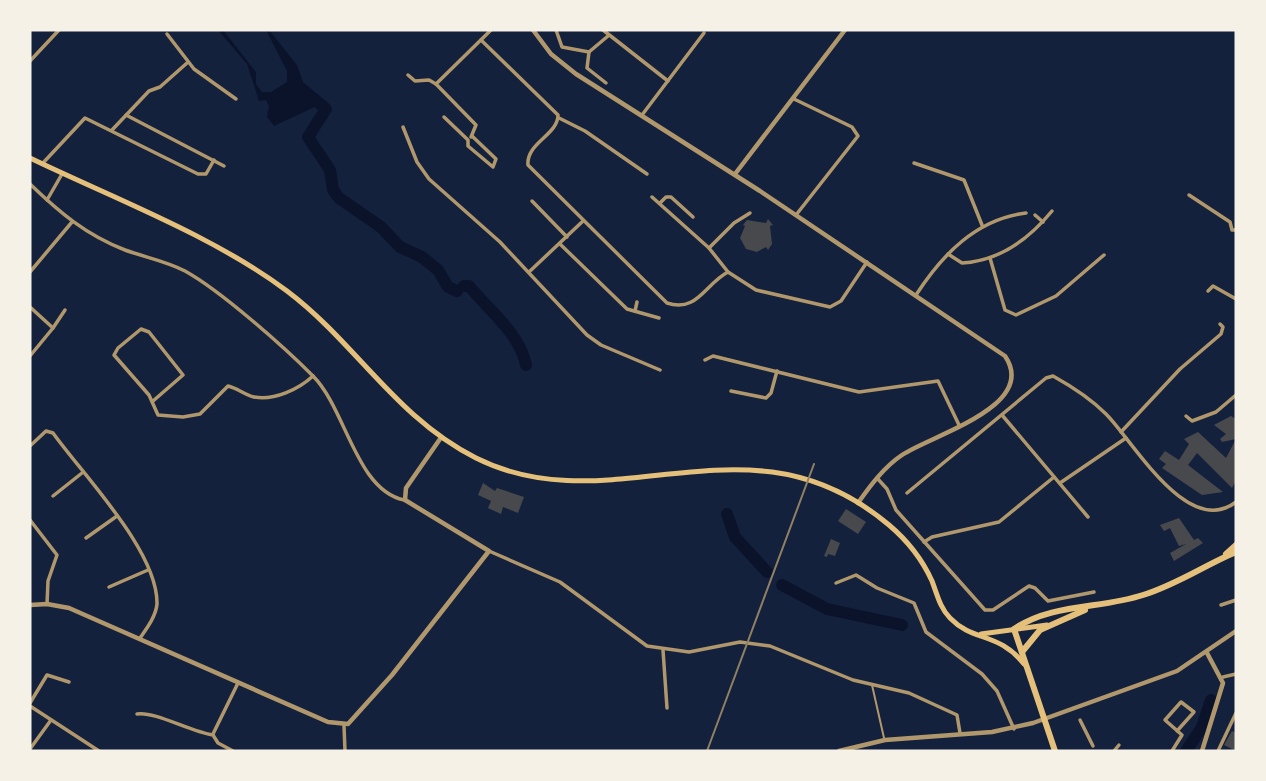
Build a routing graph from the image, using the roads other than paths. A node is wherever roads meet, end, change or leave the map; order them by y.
1 (59, 30) edge
2 (491, 30) edge
3 (533, 30) edge
4 (556, 30) edge
5 (603, 30) edge
6 (845, 30) edge
7 (704, 33) dead end
8 (167, 34) dead end
9 (608, 36) junction
10 (481, 40) junction
11 (589, 52) junction
12 (30, 61) edge
13 (187, 63) junction
14 (408, 75) dead end
15 (668, 80) junction
16 (606, 83) dead end
17 (436, 85) junction
18 (236, 99) dead end
19 (794, 99) junction
20 (127, 115) junction
21 (642, 115) junction
22 (444, 117) dead end
23 (559, 118) junction
24 (403, 127) dead end
25 (112, 130) junction
26 (472, 136) junction
27 (468, 140) junction
28 (30, 158) edge
29 (214, 160) junction
30 (914, 163) dead end
31 (42, 164) junction
32 (224, 166) dead end
33 (62, 174) junction
34 (647, 174) dead end
35 (735, 174) junction
36 (30, 184) edge
37 (1189, 195) dead end
38 (652, 197) dead end
39 (47, 200) junction
40 (532, 201) dead end
41 (660, 203) junction
42 (1052, 211) dead end
43 (750, 213) dead end
44 (1026, 213) dead end
45 (796, 215) junction
46 (1035, 215) dead end
47 (693, 217) dead end
48 (583, 221) junction
49 (72, 222) junction
50 (1043, 222) junction
51 (982, 225) junction
52 (1234, 230) edge
53 (567, 237) junction
54 (560, 244) junction
55 (709, 248) junction
56 (948, 253) junction
57 (1104, 255) dead end
58 (990, 258) junction
59 (867, 262) junction
60 (30, 272) edge
61 (529, 272) junction
62 (728, 272) junction
63 (1208, 291) dead end
64 (916, 295) junction
65 (1236, 299) edge
66 (637, 302) dead end
67 (30, 307) edge
68 (65, 310) dead end
69 (635, 312) junction
70 (659, 318) dead end
71 (1220, 324) dead end
72 (53, 328) junction
73 (30, 356) edge
74 (705, 360) dead end
75 (660, 370) dead end
76 (777, 371) junction
77 (313, 376) junction
78 (730, 391) dead end
79 (1236, 395) edge
80 (153, 401) junction
81 (1002, 415) junction
82 (1186, 416) dead end
83 (960, 425) junction
84 (1121, 432) junction
85 (1126, 438) junction
86 (440, 439) junction
87 (30, 446) edge
88 (82, 473) junction
89 (1054, 477) junction
90 (877, 478) junction
91 (1060, 483) junction
92 (907, 493) dead end
93 (53, 496) dead end
94 (405, 500) junction
95 (1236, 502) edge
96 (858, 503) junction
97 (117, 516) junction
98 (1088, 517) dead end
99 (30, 520) edge
100 (32, 527) edge
101 (86, 538) dead end
102 (924, 542) junction
103 (1236, 545) edge
104 (489, 551) junction
105 (1236, 552) edge
106 (1222, 558) junction
107 (148, 570) junction
108 (836, 583) dead end
109 (109, 587) dead end
110 (1094, 592) dead end
111 (1236, 600) edge
112 (47, 604) junction
113 (30, 605) edge
114 (1221, 605) dead end
115 (1086, 609) junction
116 (1049, 625) junction
117 (1014, 629) junction
118 (1236, 631) edge
119 (978, 634) junction
120 (140, 638) junction
121 (663, 650) junction
122 (1022, 652) junction
123 (1207, 653) junction
124 (1026, 666) junction
125 (1236, 674) edge
126 (1222, 676) junction
127 (69, 682) dead end
128 (238, 683) junction
129 (872, 684) junction
130 (30, 704) edge
131 (667, 708) dead end
132 (1236, 713) edge
133 (137, 714) dead end
134 (51, 720) junction
135 (1080, 720) dead end
136 (344, 726) junction
137 (1014, 729) junction
138 (1177, 731) junction
139 (960, 733) junction
140 (213, 735) junction
141 (885, 740) junction
142 (1119, 745) dead end
143 (1093, 746) dead end
144 (30, 749) edge
145 (99, 751) edge
146 (233, 751) edge
147 (345, 751) edge
148 (839, 751) edge
149 (1055, 751) edge
150 (1114, 751) edge
151 (1172, 751) edge
152 (1202, 751) edge
153 (1218, 751) edge

1 - 12 street
2 - 10 street
3 - 21 street
4 - 11 street
5 - 9 street
6 - 19 street
7 - 15 street
8 - 13 street
9 - 11 street
9 - 15 street
10 - 17 street
10 - 23 street
11 - 16 street
13 - 18 street
13 - 20 street
14 - 17 street
15 - 21 street
17 - 26 street
19 - 35 street
19 - 45 street
20 - 25 street
20 - 29 street
21 - 35 street
22 - 27 street
23 - 34 street
23 - 48 street
24 - 61 street
25 - 29 street
25 - 31 street
26 - 27 street
26 - 27 street
28 - 31 main road
29 - 32 street
30 - 51 street
31 - 33 main road
33 - 39 street
33 - 86 main road
35 - 45 street
36 - 39 street
37 - 52 street
38 - 41 street
39 - 49 street
40 - 53 street
41 - 47 street
41 - 55 street
42 - 50 street
43 - 55 street
44 - 51 street
45 - 59 street
46 - 50 street
48 - 53 street
48 - 62 street
49 - 60 street
49 - 77 street
50 - 58 street
51 - 56 street
53 - 54 street
54 - 61 street
54 - 69 street
55 - 62 street
56 - 58 street
56 - 64 street
57 - 58 street
59 - 62 street
59 - 64 street
61 - 75 street
63 - 65 street
64 - 83 street
66 - 69 street
67 - 72 street
68 - 72 street
69 - 70 street
71 - 84 street
72 - 73 street
74 - 76 street
76 - 78 street
76 - 83 street
77 - 80 street
77 - 94 street
79 - 82 street
80 - 80 street
81 - 84 street
81 - 89 street
81 - 92 street
83 - 90 street
84 - 85 street
85 - 91 street
85 - 95 street
86 - 94 street
86 - 96 main road
87 - 88 street
88 - 93 street
88 - 97 street
89 - 91 street
89 - 102 street
90 - 96 street
90 - 102 street
91 - 98 street
94 - 104 street
96 - 119 main road
97 - 101 street
97 - 107 street
99 - 100 street
100 - 112 street
102 - 110 street
103 - 106 highway
104 - 121 street
104 - 136 street
105 - 106 highway
106 - 115 highway
107 - 109 street
107 - 120 street
108 - 137 street
111 - 114 street
112 - 113 street
112 - 120 street
115 - 116 highway
115 - 117 highway
116 - 117 main road
116 - 122 highway
117 - 119 main road
117 - 122 highway
118 - 123 street
119 - 124 main road
120 - 128 street
121 - 129 street
121 - 131 street
122 - 124 highway
123 - 126 street
123 - 137 street
124 - 149 highway
125 - 126 street
126 - 152 street
127 - 130 street
128 - 136 street
128 - 140 street
129 - 139 street
129 - 141 lane
130 - 134 street
132 - 153 street
133 - 140 street
134 - 144 street
134 - 145 street
135 - 143 street
136 - 147 street
137 - 139 street
138 - 138 street
138 - 151 street
139 - 141 street
140 - 146 street
141 - 148 street
142 - 150 street

